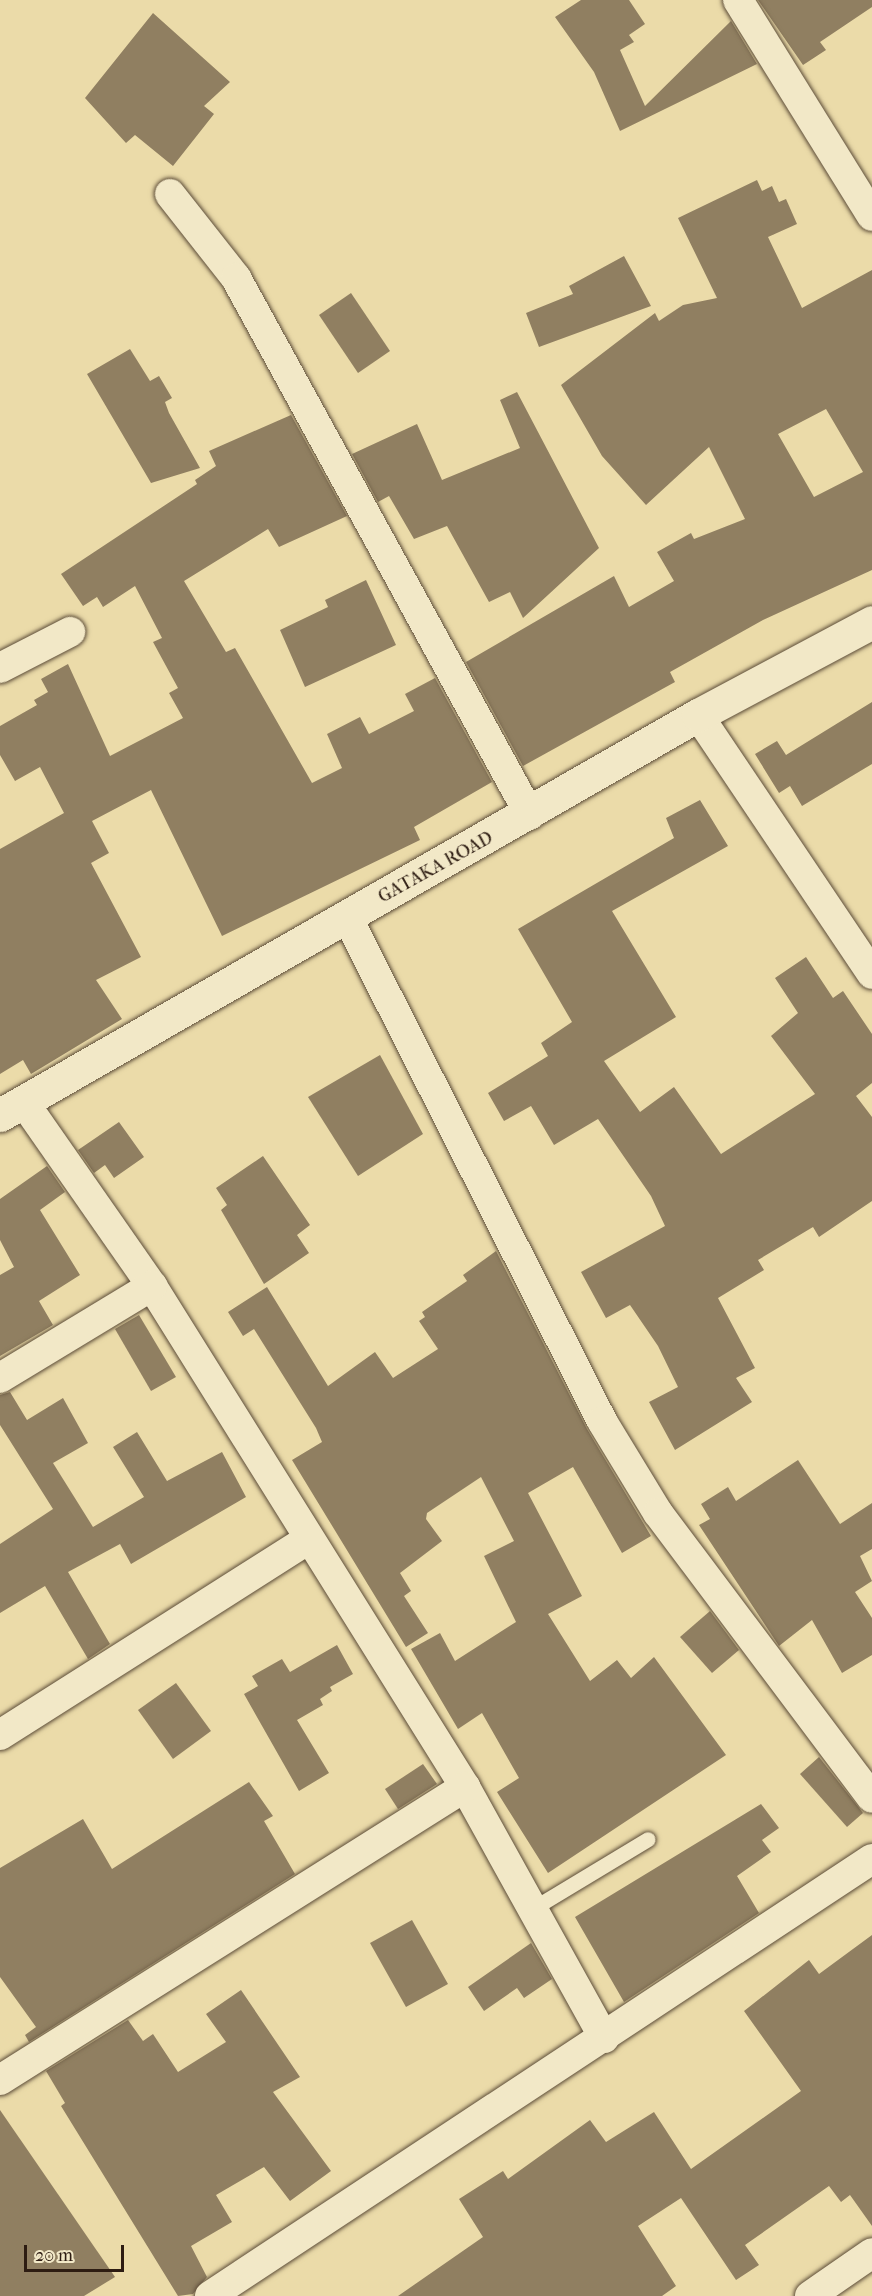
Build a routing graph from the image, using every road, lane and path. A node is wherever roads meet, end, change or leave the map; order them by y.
1 (738, 0) edge
2 (170, 194) dead end
3 (872, 216) edge
4 (872, 622) edge
5 (70, 632) dead end
6 (0, 668) edge
7 (698, 715) junction
8 (530, 815) junction
9 (347, 917) junction
10 (872, 974) edge
11 (12, 1109) edge
12 (152, 1286) junction
13 (0, 1378) edge
14 (307, 1540) junction
15 (0, 1735) edge
16 (465, 1787) junction
17 (872, 1798) edge
18 (648, 1839) dead end
19 (872, 1859) edge
20 (532, 1909) junction
21 (604, 2038) junction
22 (0, 2080) edge
23 (872, 2253) edge
24 (210, 2296) edge
25 (810, 2296) edge

1 - 3 street
2 - 8 street
4 - 7 street, GATAKA ROAD
5 - 6 street
7 - 8 street, GATAKA ROAD
7 - 10 street
8 - 9 street, GATAKA ROAD
9 - 11 street, GATAKA ROAD
9 - 17 street
11 - 12 street
12 - 13 street
12 - 14 street
14 - 15 street
14 - 16 street
16 - 20 street
16 - 22 street
18 - 20 lane
19 - 21 street
20 - 21 street
21 - 24 street
23 - 25 street

